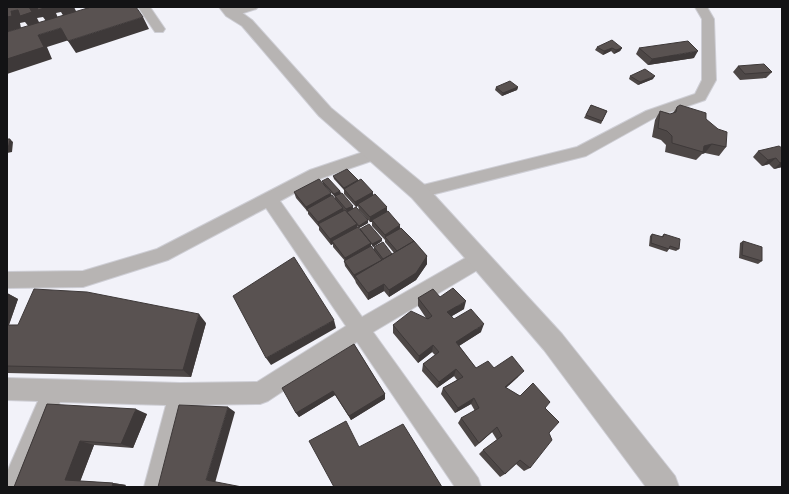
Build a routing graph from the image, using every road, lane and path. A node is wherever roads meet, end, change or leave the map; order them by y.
1 (144, 7) edge
2 (701, 7) edge
3 (240, 11) edge
4 (159, 29) dead end
5 (375, 154) junction
6 (418, 192) junction
7 (269, 199) junction
8 (480, 259) junction
9 (7, 280) edge
10 (359, 329) junction
11 (7, 389) edge
12 (54, 391) junction
13 (180, 394) junction
14 (13, 487) edge
15 (156, 487) edge
16 (469, 487) edge
17 (664, 487) edge

1 - 4 street
2 - 6 street
3 - 5 street
5 - 6 street
5 - 7 street
6 - 8 street
7 - 9 street
7 - 10 street
8 - 10 street
8 - 17 street
10 - 13 street
10 - 16 street
11 - 12 street
12 - 13 street
12 - 14 street
13 - 15 street

